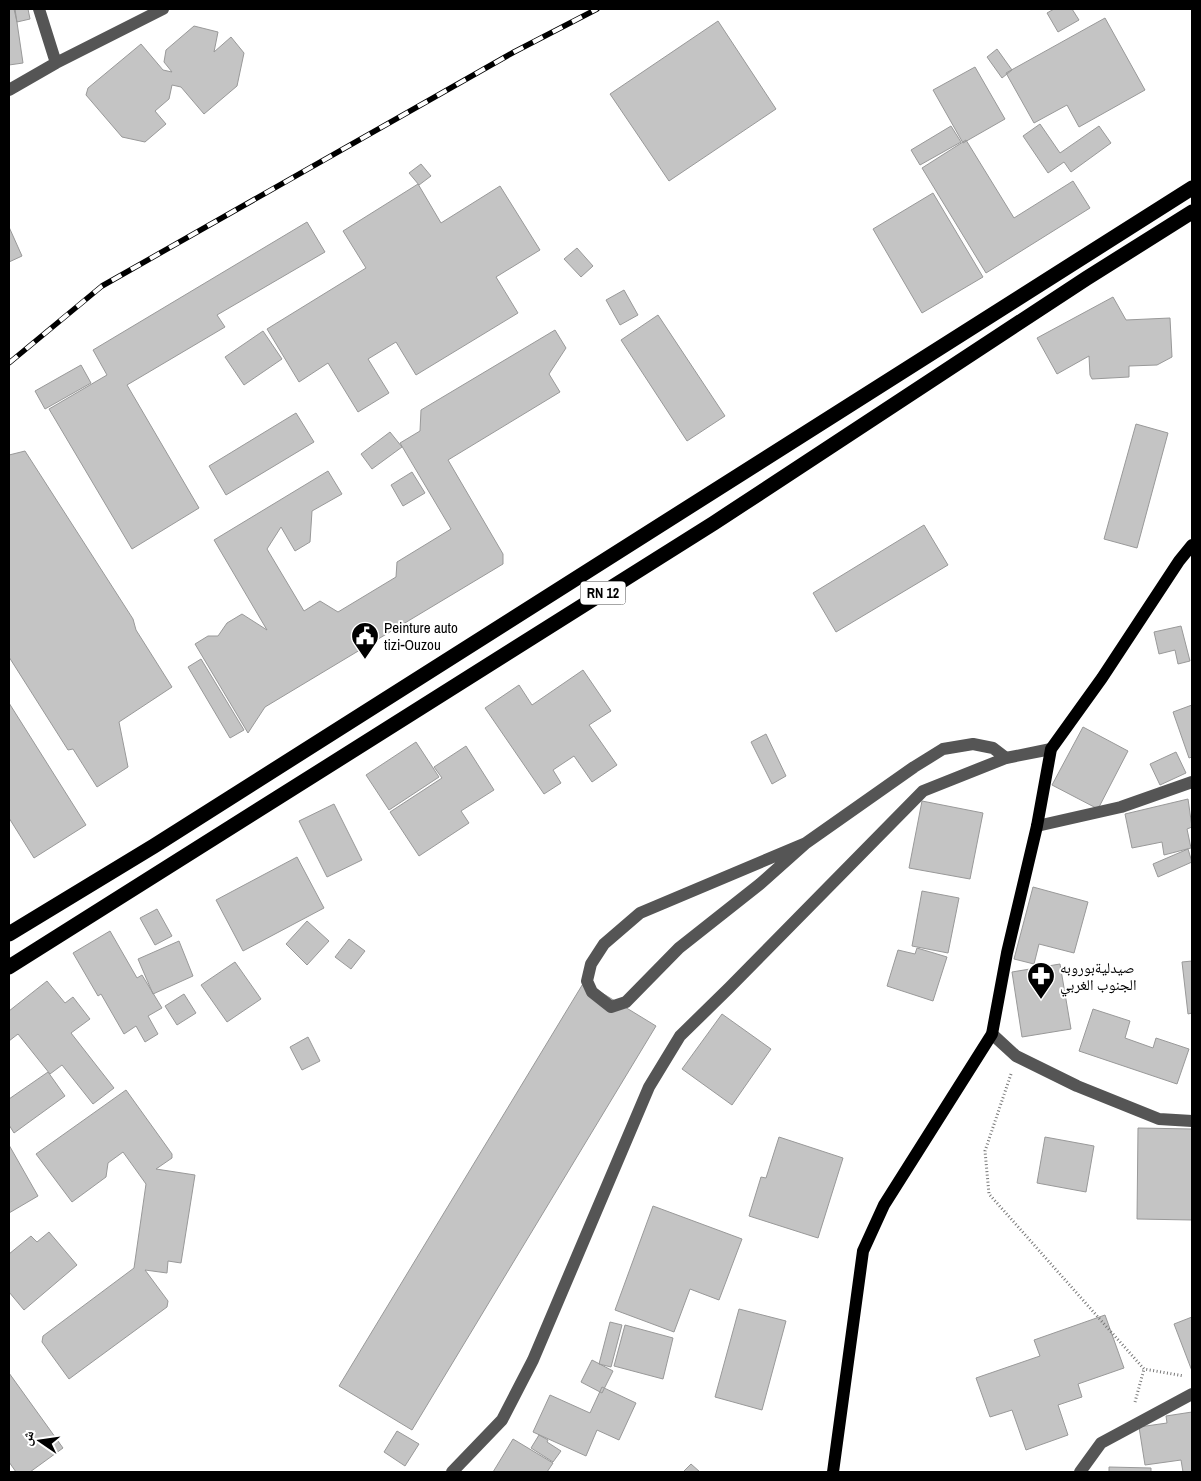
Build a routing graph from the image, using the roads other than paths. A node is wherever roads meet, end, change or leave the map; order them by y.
1 (39, 9) edge
2 (163, 9) edge
3 (56, 63) junction
4 (9, 90) edge
5 (1192, 188) edge
6 (1192, 212) edge
7 (1192, 546) edge
8 (1051, 749) junction
9 (1006, 758) junction
10 (1192, 782) edge
11 (1037, 826) junction
12 (806, 843) junction
13 (9, 934) edge
14 (9, 967) edge
15 (992, 1034) junction
16 (1192, 1121) edge
17 (1192, 1394) edge
18 (452, 1472) edge
19 (834, 1472) edge
20 (1080, 1472) edge

1 - 3 street
2 - 3 street
3 - 4 street
5 - 13 highway, RN 12
6 - 14 highway, RN 12
7 - 8 main road
8 - 9 street
8 - 11 main road
9 - 12 street
9 - 18 street
10 - 11 street
11 - 15 main road
12 - 12 street
15 - 16 street
15 - 19 main road
17 - 20 street

